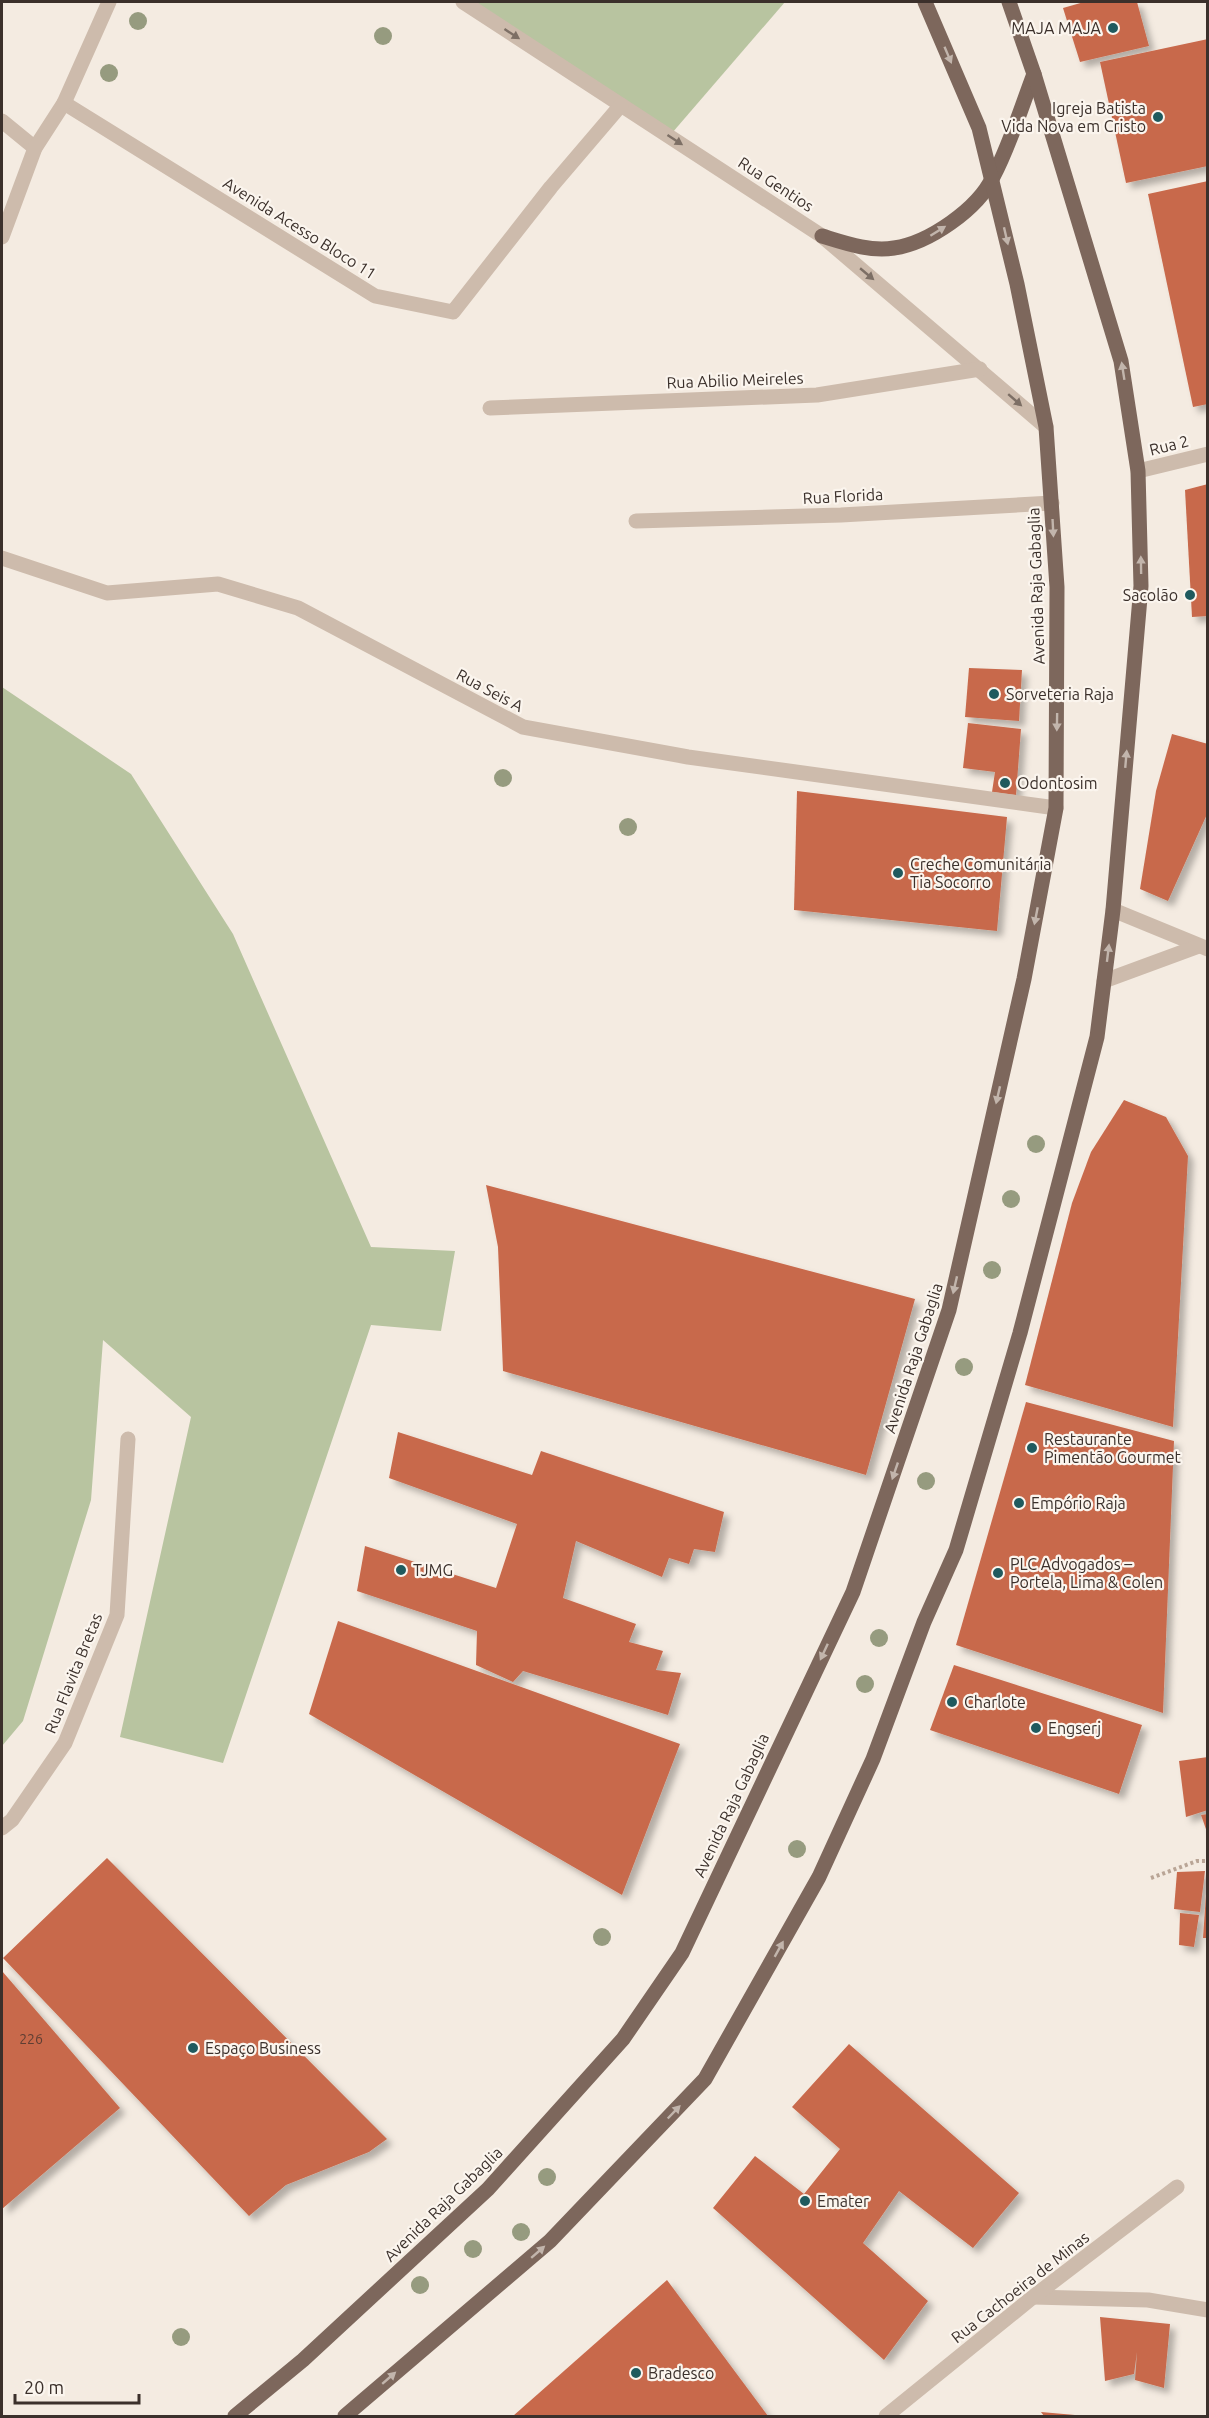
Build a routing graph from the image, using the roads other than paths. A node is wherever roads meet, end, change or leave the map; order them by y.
1 (109, 2) edge
2 (463, 2) edge
3 (925, 2) edge
4 (1009, 2) edge
5 (1034, 74) junction
6 (64, 103) junction
7 (621, 105) junction
8 (2, 121) edge
9 (35, 148) junction
10 (993, 179) junction
11 (822, 236) junction
12 (2, 237) edge
13 (980, 369) junction
14 (490, 408) dead end
15 (1046, 427) junction
16 (1208, 454) edge
17 (1138, 471) junction
18 (1052, 503) junction
19 (636, 521) dead end
20 (2, 558) edge
21 (1056, 808) junction
22 (1113, 910) junction
23 (1203, 947) edge
24 (1104, 981) junction
25 (128, 1439) dead end
26 (2, 1828) edge
27 (1178, 2187) dead end
28 (1033, 2297) junction
29 (1208, 2310) edge
30 (235, 2416) edge
31 (345, 2416) edge
32 (886, 2416) edge

1 - 6 street
2 -> 7 street, Rua Gentios
3 -> 10 main road, Avenida Raja Gabaglia
4 - 5 main road
5 - 10 main road
17 -> 5 main road
6 - 7 street, Avenida Acesso Bloco 11
6 - 9 street
7 -> 11 street, Rua Gentios
8 - 9 street
9 - 12 street
11 -> 10 main road
10 -> 15 main road, Avenida Raja Gabaglia
11 -> 13 street, Rua Gentios
13 - 14 street, Rua Abilio Meireles
13 -> 15 street, Rua Gentios
15 - 18 main road, Avenida Raja Gabaglia
16 - 17 street, Rua 2
22 -> 17 main road
18 - 19 street, Rua Florida
18 -> 21 main road, Avenida Raja Gabaglia
20 - 21 street, Rua Seis A
21 -> 30 main road, Avenida Raja Gabaglia
22 - 23 street
24 -> 22 main road
23 - 24 street
31 -> 24 main road
25 - 26 street, Rua Flavita Bretas
27 - 28 street, Rua Cachoeira de Minas
28 - 29 street
28 - 32 street, Rua Cachoeira de Minas

